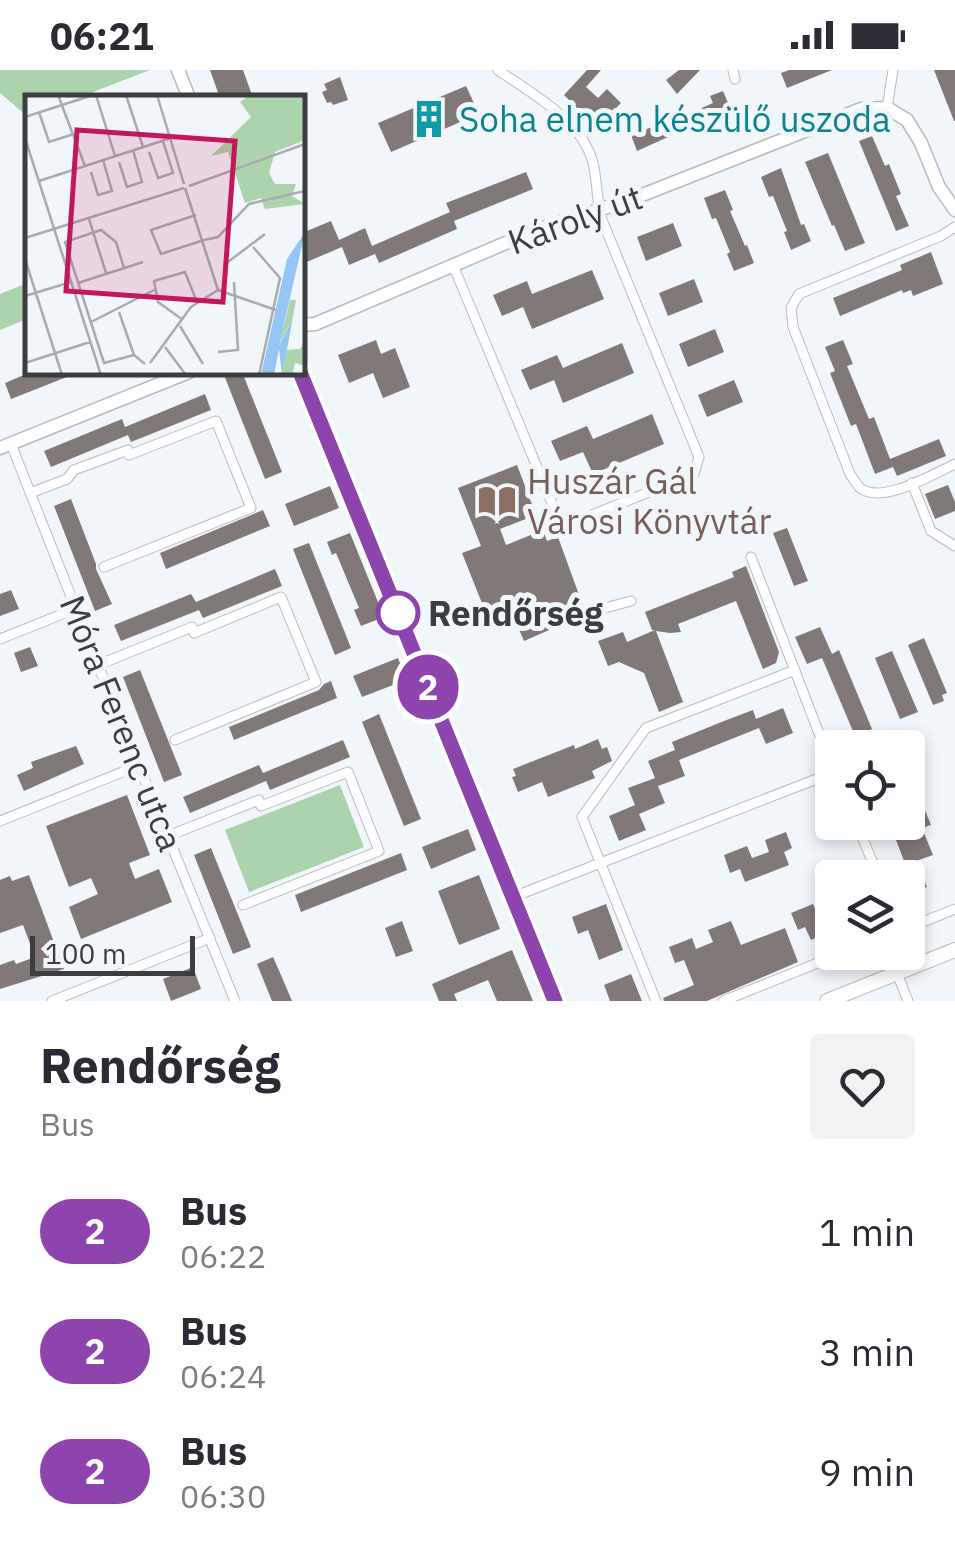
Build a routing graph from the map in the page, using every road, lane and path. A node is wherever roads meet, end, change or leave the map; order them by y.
1 (178, 70) edge
2 (498, 70) edge
3 (893, 70) edge
4 (188, 95) edge
5 (888, 108) junction
6 (599, 210) junction
7 (955, 210) edge
8 (955, 227) edge
9 (453, 265) junction
10 (309, 324) edge
11 (181, 375) edge
12 (301, 375) edge
13 (5, 446) edge
14 (955, 464) edge
15 (912, 484) junction
16 (30, 492) junction
17 (955, 546) edge
18 (751, 557) dead end
19 (104, 566) dead end
20 (631, 601) dead end
21 (605, 608) dead end
22 (75, 609) junction
23 (0, 639) edge
24 (98, 666) junction
25 (795, 670) junction
26 (817, 730) edge
27 (175, 740) dead end
28 (140, 764) junction
29 (815, 777) edge
30 (0, 821) edge
31 (168, 836) junction
32 (600, 864) junction
33 (513, 897) junction
34 (242, 905) dead end
35 (955, 910) edge
36 (925, 921) edge
37 (210, 938) junction
38 (955, 950) edge
39 (815, 964) edge
40 (897, 972) junction
41 (52, 1001) edge
42 (235, 1001) edge
43 (556, 1001) edge
44 (656, 1001) edge
45 (723, 1001) edge
46 (827, 1001) edge
47 (908, 1001) edge

1 - 4 street
2 - 6 street
3 - 5 street
5 - 6 street, Károly út
5 - 7 street
6 - 9 street, Károly út
6 - 9 street
8 - 15 street
9 - 10 street, Károly út
11 - 13 street
12 - 33 street
13 - 16 street, Móra Ferenc utca
14 - 15 street
15 - 17 street
16 - 19 street
16 - 22 street, Móra Ferenc utca
18 - 25 street
20 - 21 street
22 - 23 street
22 - 24 street, Móra Ferenc utca
24 - 27 street
24 - 28 street, Móra Ferenc utca
25 - 26 street
25 - 32 street
28 - 30 street
28 - 31 street, Móra Ferenc utca
29 - 32 street
31 - 34 street
31 - 37 street, Móra Ferenc utca
32 - 33 street
32 - 44 street
33 - 43 street
35 - 36 street
37 - 41 street
37 - 42 street, Móra Ferenc utca
38 - 40 main road
39 - 45 street
40 - 46 main road
40 - 47 street

